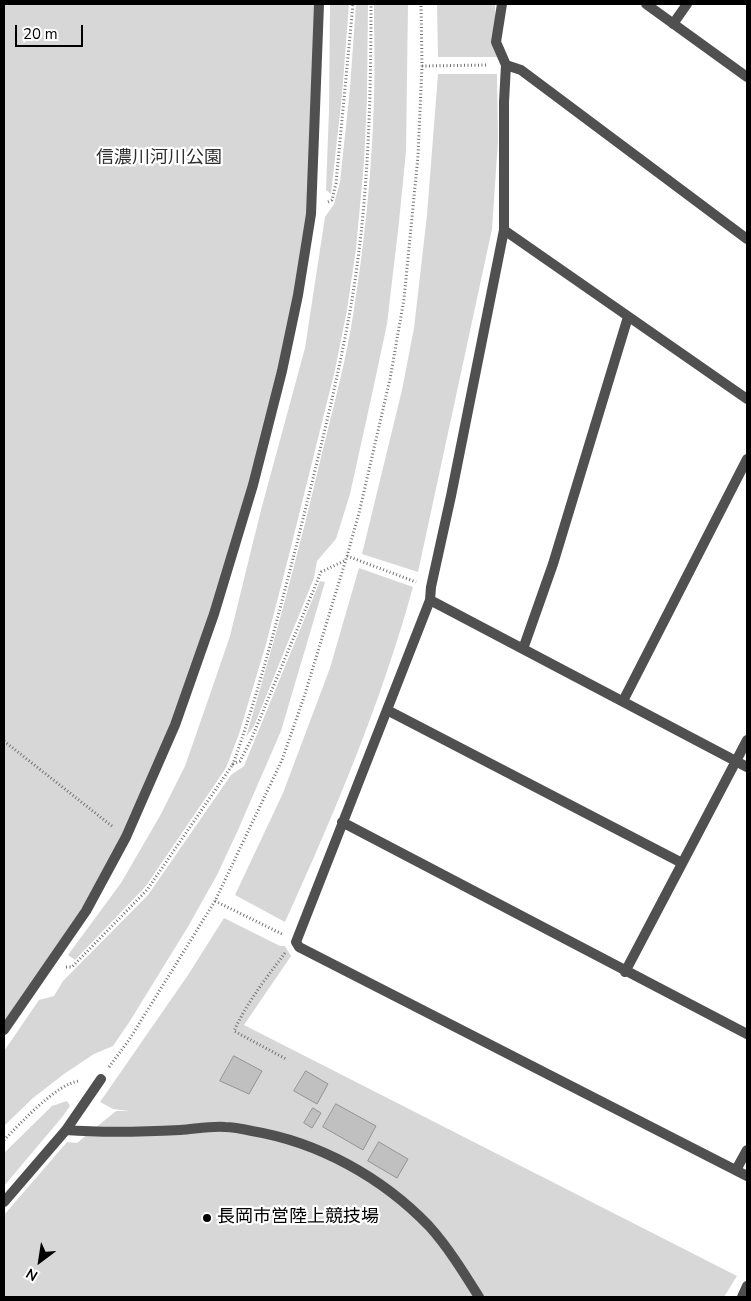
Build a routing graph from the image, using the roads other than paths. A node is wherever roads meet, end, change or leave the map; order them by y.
1 (319, 4) edge
2 (502, 4) edge
3 (646, 4) edge
4 (687, 4) edge
5 (673, 24) junction
6 (506, 65) junction
7 (747, 77) edge
8 (504, 230) junction
9 (747, 238) edge
10 (628, 317) junction
11 (747, 399) edge
12 (747, 459) edge
13 (430, 600) junction
14 (523, 649) junction
15 (623, 702) junction
16 (387, 710) junction
17 (747, 740) edge
18 (736, 761) junction
19 (747, 767) edge
20 (342, 822) junction
21 (682, 863) junction
22 (626, 972) junction
23 (4, 1030) edge
24 (747, 1034) edge
25 (101, 1078) road end
26 (66, 1130) junction
27 (747, 1150) edge
28 (736, 1170) junction
29 (747, 1176) edge
30 (4, 1202) edge
31 (747, 1286) edge
32 (479, 1297) edge
33 (742, 1297) edge

1 - 23 street
2 - 6 street
3 - 5 street
4 - 5 street
5 - 7 street
6 - 8 street
6 - 9 street
8 - 10 street
8 - 13 street
10 - 11 street
10 - 14 street
12 - 15 street
13 - 14 street
13 - 16 street
14 - 15 street
15 - 18 street
16 - 20 street
16 - 21 street
17 - 18 street
18 - 19 street
18 - 21 street
20 - 22 street
20 - 28 street
21 - 22 street
22 - 24 street
25 - 26 street
26 - 30 street
26 - 32 street
27 - 28 street
28 - 29 street
31 - 33 street

